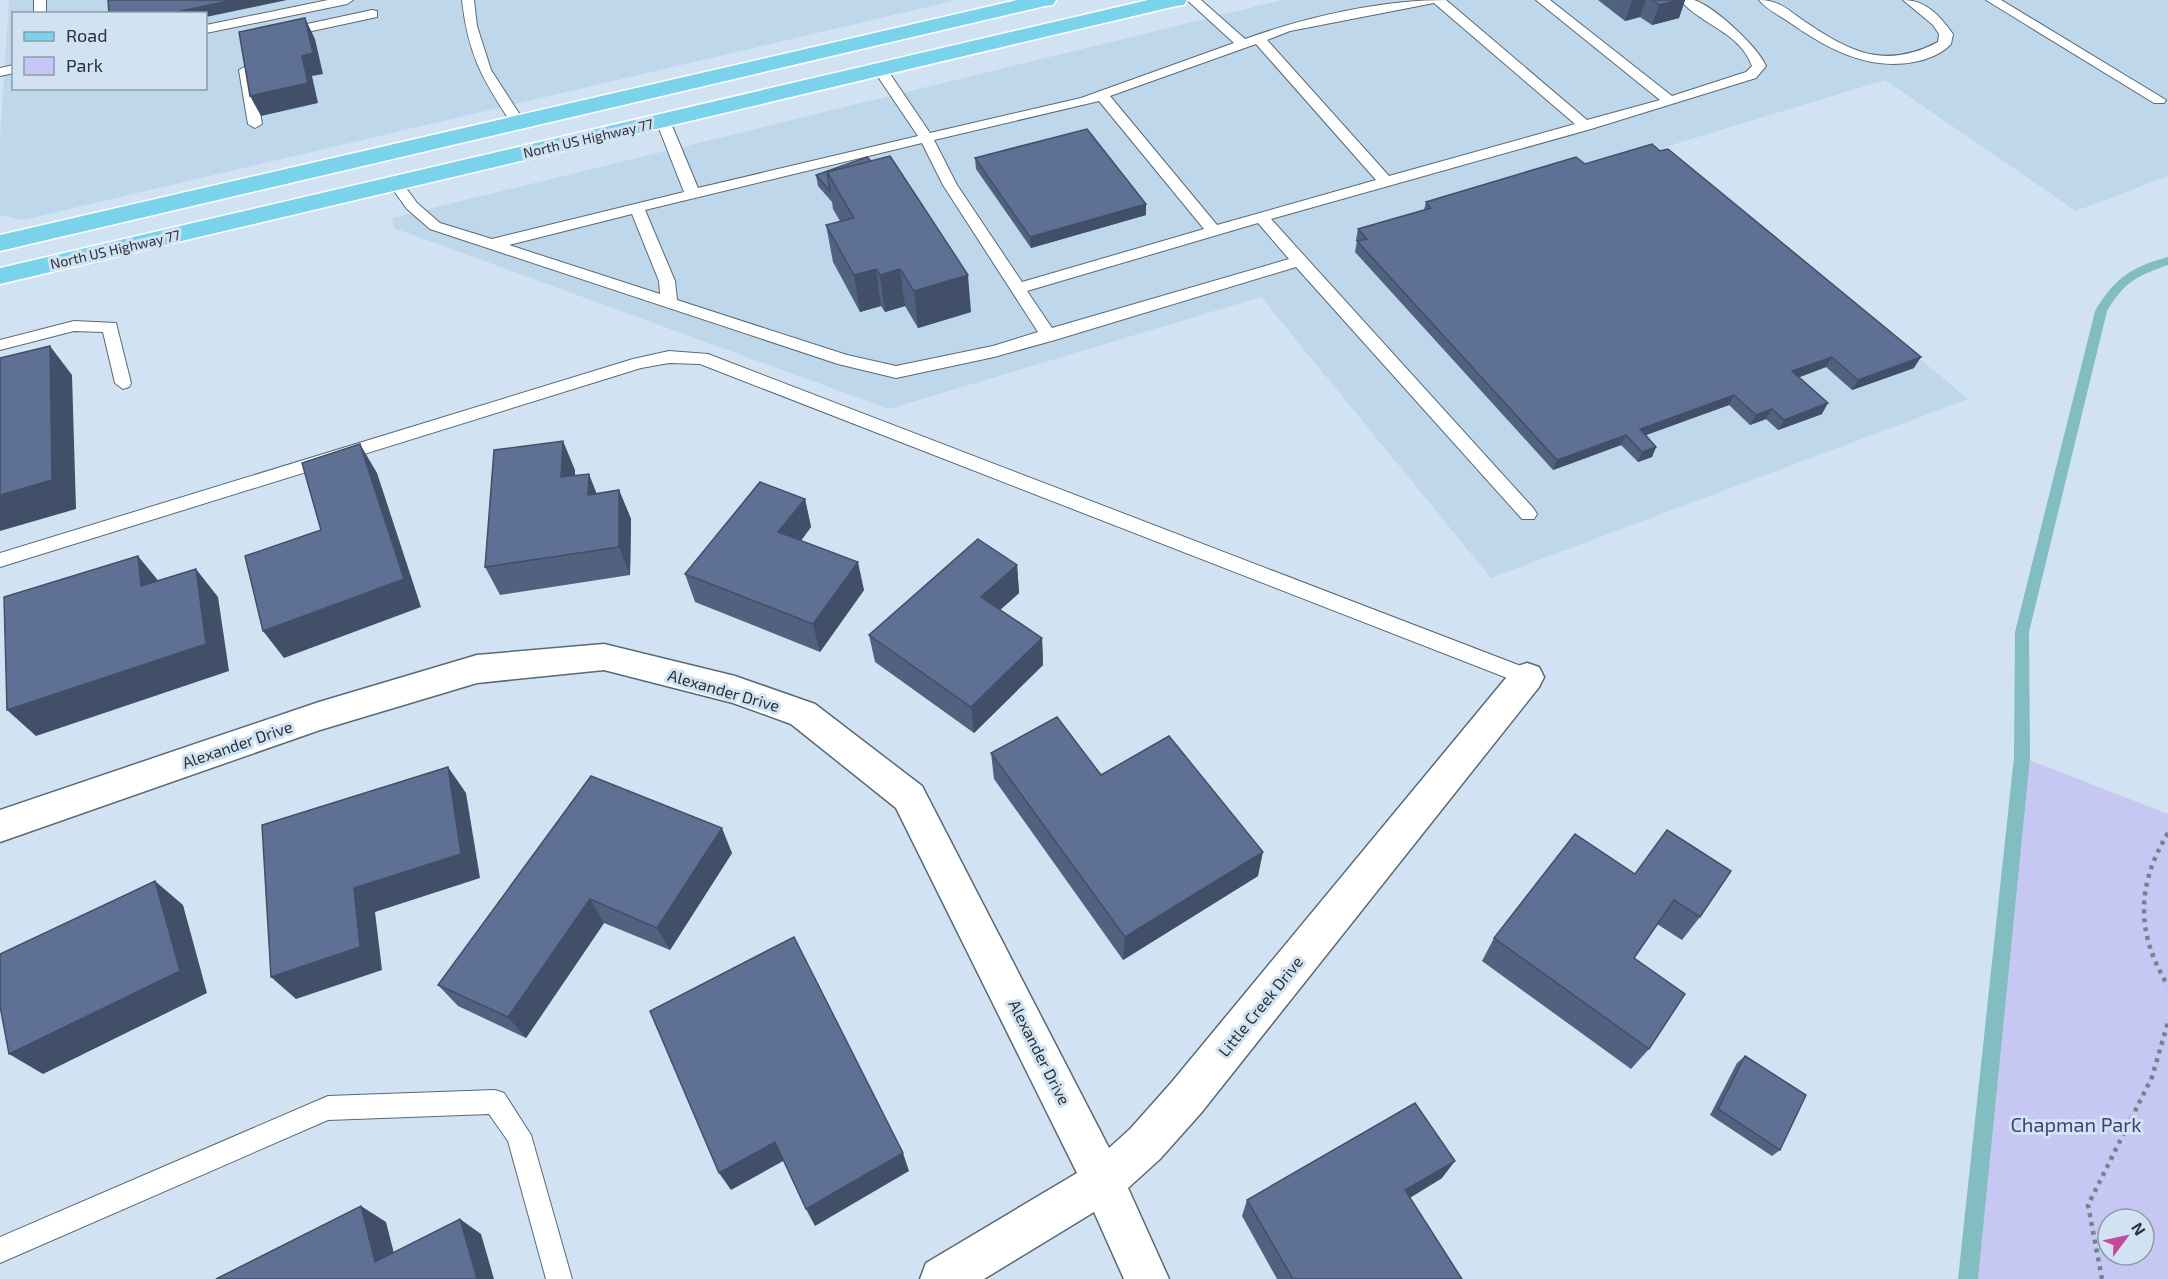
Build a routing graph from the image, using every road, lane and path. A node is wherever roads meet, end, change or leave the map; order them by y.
1 (347, 0) edge
2 (468, 0) edge
3 (1045, 0) edge
4 (1176, 0) edge
5 (1193, 0) edge
6 (1431, 0) edge
7 (1438, 0) edge
8 (1542, 0) edge
9 (1686, 0) edge
10 (1765, 0) edge
11 (1909, 0) edge
12 (1992, 0) edge
13 (372, 14) dead end
14 (207, 29) edge
15 (271, 36) edge
16 (1258, 38) junction
17 (1243, 44) junction
18 (244, 59) edge
19 (879, 68) junction
20 (1102, 95) junction
21 (2159, 100) dead end
22 (1670, 101) junction
23 (517, 121) junction
24 (663, 121) junction
25 (255, 124) dead end
26 (1586, 126) junction
27 (926, 138) junction
28 (1385, 181) junction
29 (396, 184) junction
30 (692, 194) junction
31 (637, 208) junction
32 (1261, 217) junction
33 (1214, 231) junction
34 (0, 243) edge
35 (493, 244) junction
36 (1299, 261) junction
37 (0, 276) edge
38 (1019, 288) junction
39 (669, 300) junction
40 (1050, 336) junction
41 (0, 345) edge
42 (123, 383) dead end
43 (1528, 514) dead end
44 (0, 560) edge
45 (1527, 677) joint
46 (0, 826) edge
47 (2168, 833) edge
48 (2168, 986) edge
49 (2168, 1022) edge
50 (1101, 1183) junction
51 (0, 1250) edge
52 (559, 1279) edge
53 (942, 1279) edge
54 (1147, 1279) edge
55 (2102, 1279) edge

1 - 14 lane
2 - 23 lane
3 - 23 main road, North US Highway 77
4 - 19 main road, North US Highway 77
5 - 17 lane
6 - 16 lane
7 - 26 lane
8 - 22 lane
9 - 22 lane
10 - 11 lane
12 - 21 lane
13 - 15 lane
16 - 17 lane
16 - 28 lane
17 - 20 lane
18 - 25 lane
19 - 24 main road, North US Highway 77
19 - 27 lane
20 - 27 lane
20 - 33 lane
22 - 26 lane
23 - 34 main road, North US Highway 77
24 - 29 main road, North US Highway 77
24 - 30 lane
26 - 28 lane
27 - 30 lane
27 - 38 lane
28 - 32 lane
29 - 35 lane
29 - 37 main road, North US Highway 77
30 - 31 lane
31 - 35 lane
31 - 39 lane
32 - 33 lane
32 - 36 lane
33 - 38 lane
35 - 39 lane
36 - 40 lane
36 - 43 lane
38 - 40 lane
39 - 40 lane
41 - 42 lane
44 - 45 lane
45 - 50 street, Little Creek Drive
46 - 50 street, Alexander Drive
47 - 48 path
49 - 55 path
50 - 53 street, Little Creek Drive
50 - 54 street, Alexander Drive
51 - 52 lane

